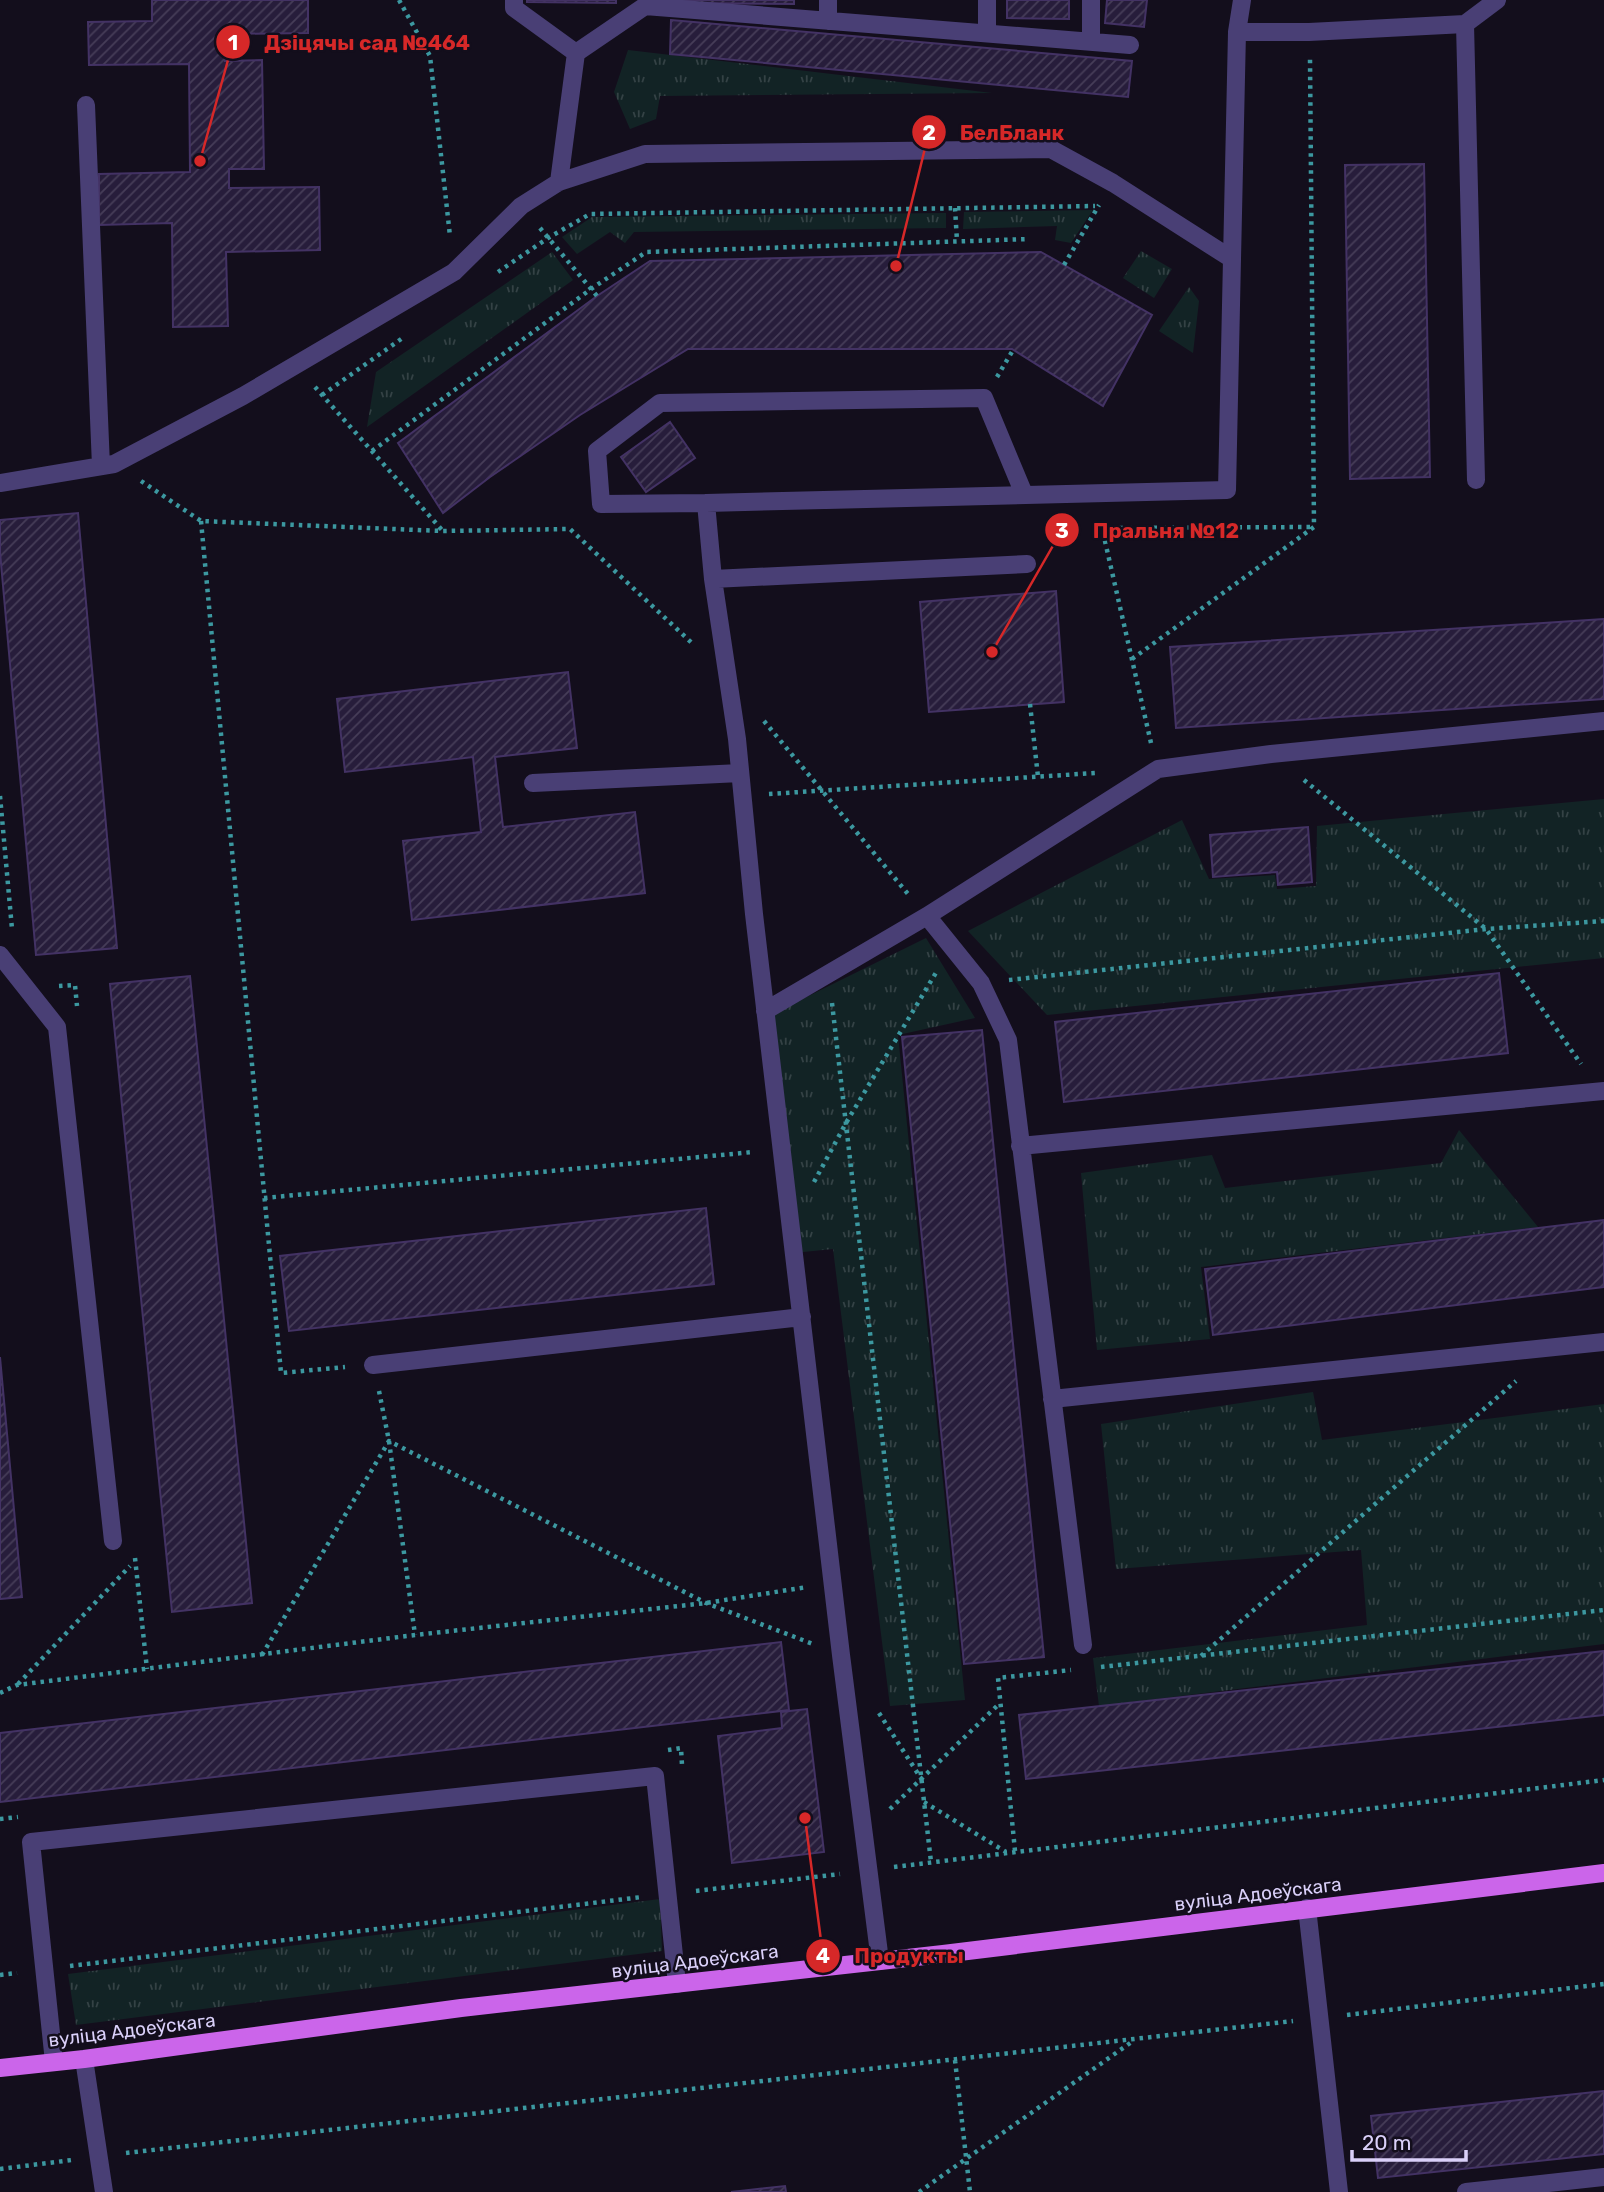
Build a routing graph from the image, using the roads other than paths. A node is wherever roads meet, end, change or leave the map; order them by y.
1 (514, 0) edge
2 (828, 0) edge
3 (987, 0) edge
4 (1091, 0) edge
5 (1241, 0) edge
6 (1497, 0) edge
7 (645, 3) edge
8 (828, 21) junction
9 (1465, 24) junction
10 (1237, 32) junction
11 (987, 33) junction
12 (1091, 42) junction
13 (1130, 45) dead end
14 (576, 53) junction
15 (86, 105) dead end
16 (559, 182) junction
17 (1232, 259) junction
18 (108, 465) junction
19 (1476, 480) dead end
20 (0, 483) edge
21 (1024, 494) junction
22 (706, 503) junction
23 (1027, 564) dead end
24 (713, 579) junction
25 (1604, 721) edge
26 (740, 773) junction
27 (533, 783) dead end
28 (927, 916) junction
29 (0, 955) edge
30 (765, 1011) junction
31 (1602, 1091) edge
32 (1020, 1146) junction
33 (802, 1317) junction
34 (1604, 1342) edge
35 (373, 1365) road end
36 (1052, 1399) junction
37 (113, 1541) dead end
38 (1083, 1645) dead end
39 (1604, 1873) edge
40 (1307, 1908) junction
41 (880, 1961) junction
42 (677, 1984) junction
43 (84, 2059) junction
44 (54, 2062) junction
45 (0, 2068) edge
46 (1604, 2177) edge
47 (104, 2192) edge
48 (1339, 2192) edge
49 (1466, 2192) edge

1 - 14 lane
2 - 8 lane
3 - 11 lane
4 - 12 lane
5 - 10 lane
6 - 9 lane
7 - 8 lane
7 - 14 lane
8 - 11 lane
9 - 10 lane
9 - 19 lane
10 - 17 lane
11 - 12 lane
12 - 13 lane
14 - 16 lane
15 - 18 lane
16 - 17 lane
16 - 18 lane
17 - 21 lane
18 - 20 lane
21 - 22 lane
21 - 22 lane
22 - 24 lane
23 - 24 lane
24 - 26 lane
25 - 28 lane
26 - 27 lane
26 - 30 lane
28 - 30 lane
28 - 32 lane
29 - 37 lane
30 - 33 lane
31 - 32 lane
32 - 36 lane
33 - 35 lane
33 - 41 lane
34 - 36 lane
36 - 38 lane
39 - 40 main road, вуліца Адоеўскага
40 - 41 main road, вуліца Адоеўскага
40 - 48 lane
41 - 42 main road, вуліца Адоеўскага
42 - 43 main road, вуліца Адоеўскага
42 - 44 lane
43 - 44 main road, вуліца Адоеўскага
43 - 47 lane
44 - 45 main road, вуліца Адоеўскага
46 - 49 lane

